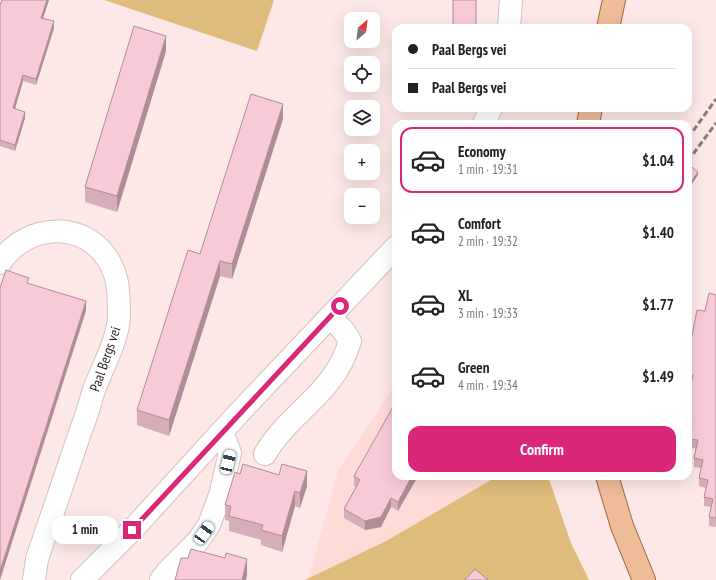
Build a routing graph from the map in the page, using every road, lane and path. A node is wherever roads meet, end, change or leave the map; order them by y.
1 (511, 0) edge
2 (614, 0) edge
3 (509, 24) edge
4 (609, 24) edge
5 (392, 255) edge
6 (0, 263) edge
7 (330, 316) junction
8 (222, 432) junction
9 (265, 454) dead end
10 (608, 480) edge
11 (34, 580) edge
12 (82, 580) edge
13 (161, 580) edge
14 (644, 580) edge

1 - 3 street
2 - 4 main road
5 - 7 street
6 - 11 street, Paal Bergs vei
7 - 8 street
7 - 9 street
8 - 12 street
8 - 13 street
10 - 14 main road

